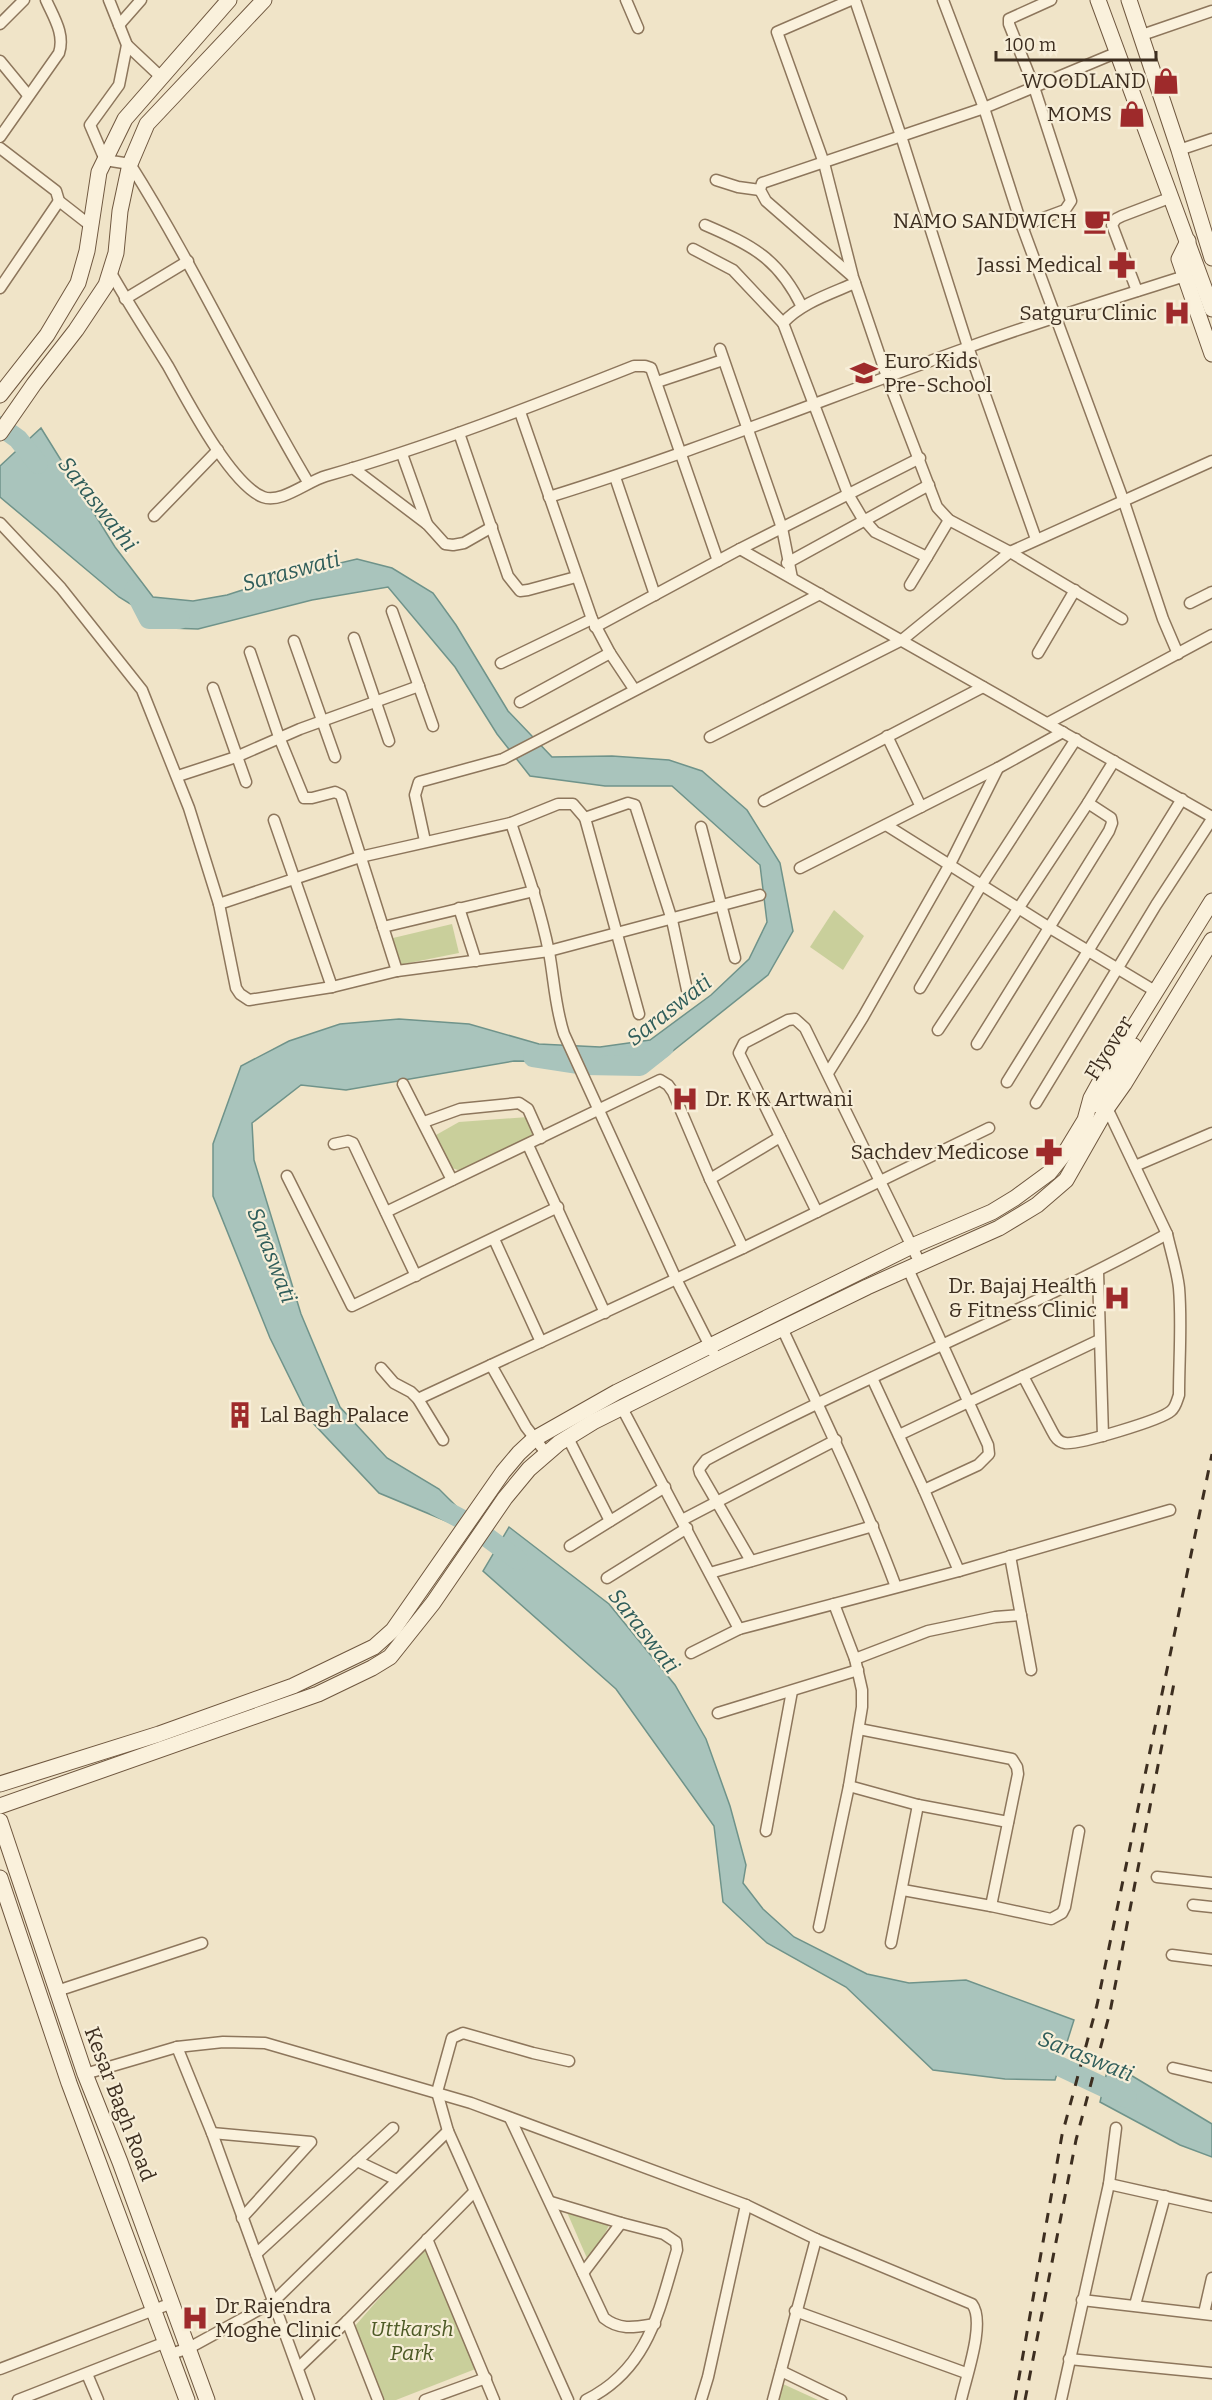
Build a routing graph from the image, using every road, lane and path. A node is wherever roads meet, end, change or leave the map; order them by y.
1 (24, 0) edge
2 (46, 0) edge
3 (109, 0) edge
4 (141, 0) edge
5 (229, 0) edge
6 (264, 0) edge
7 (626, 0) edge
8 (853, 0) edge
9 (943, 0) edge
10 (1051, 0) edge
11 (1098, 0) edge
12 (1129, 0) edge
13 (1212, 12) edge
14 (0, 24) edge
15 (119, 25) junction
16 (639, 28) dead end
17 (1142, 36) junction
18 (127, 45) junction
19 (1118, 52) junction
20 (0, 61) edge
21 (161, 77) junction
22 (1034, 87) junction
23 (28, 95) junction
24 (984, 108) junction
25 (901, 136) junction
26 (0, 137) edge
27 (1212, 139) edge
28 (0, 148) edge
29 (1179, 150) junction
30 (105, 160) junction
31 (824, 163) junction
32 (130, 164) junction
33 (716, 180) dead end
34 (760, 190) junction
35 (1172, 197) junction
36 (59, 201) junction
37 (705, 225) dead end
38 (91, 226) junction
39 (1022, 226) junction
40 (1208, 234) edge
41 (1188, 241) junction
42 (693, 249) dead end
43 (1211, 256) edge
44 (188, 261) junction
45 (111, 273) junction
46 (1185, 276) junction
47 (854, 280) junction
48 (0, 288) edge
49 (1137, 291) junction
50 (125, 299) junction
51 (802, 307) junction
52 (1212, 309) edge
53 (1056, 316) junction
54 (783, 323) junction
55 (968, 347) junction
56 (1212, 354) edge
57 (887, 377) junction
58 (657, 382) junction
59 (2, 392) edge
60 (814, 404) junction
61 (520, 411) junction
62 (748, 430) junction
63 (0, 433) edge
64 (459, 433) junction
65 (218, 450) junction
66 (681, 453) junction
67 (402, 454) junction
68 (920, 458) junction
69 (1212, 460) edge
70 (353, 468) junction
71 (615, 477) junction
72 (309, 482) junction
73 (929, 485) junction
74 (848, 494) junction
75 (549, 497) junction
76 (1124, 502) junction
77 (154, 516) dead end
78 (950, 520) junction
79 (866, 521) junction
80 (0, 523) edge
81 (428, 524) junction
82 (492, 527) junction
83 (782, 528) junction
84 (1036, 539) junction
85 (740, 549) junction
86 (1010, 552) junction
87 (927, 556) junction
88 (718, 561) junction
89 (787, 563) junction
90 (576, 577) junction
91 (792, 578) junction
92 (910, 585) dead end
93 (1075, 590) junction
94 (1212, 592) edge
95 (820, 594) junction
96 (655, 595) junction
97 (1190, 603) dead end
98 (392, 610) dead end
99 (1122, 619) dead end
100 (594, 623) junction
101 (1212, 635) edge
102 (354, 638) dead end
103 (902, 640) junction
104 (294, 641) dead end
105 (250, 652) dead end
106 (610, 653) junction
107 (1038, 653) dead end
108 (1178, 654) junction
109 (501, 663) dead end
110 (419, 686) junction
111 (983, 687) junction
112 (213, 688) dead end
113 (634, 689) junction
114 (376, 701) junction
115 (520, 702) dead end
116 (323, 720) junction
117 (1048, 723) junction
118 (433, 726) dead end
119 (1063, 732) junction
120 (887, 736) junction
121 (279, 737) junction
122 (710, 737) dead end
123 (1076, 739) junction
124 (389, 741) dead end
125 (236, 757) junction
126 (335, 757) dead end
127 (1114, 760) junction
128 (998, 768) junction
129 (178, 776) junction
130 (246, 782) dead end
131 (1182, 799) junction
132 (764, 801) dead end
133 (1088, 803) junction
134 (921, 807) junction
135 (585, 818) junction
136 (1212, 818) edge
137 (274, 820) dead end
138 (510, 823) junction
139 (886, 825) junction
140 (701, 827) dead end
141 (425, 841) junction
142 (360, 857) junction
143 (950, 864) junction
144 (800, 868) dead end
145 (294, 879) junction
146 (982, 884) junction
147 (534, 891) junction
148 (760, 895) dead end
149 (1212, 900) edge
150 (219, 904) junction
151 (722, 906) junction
152 (459, 908) junction
153 (1018, 908) junction
154 (672, 920) junction
155 (1212, 925) edge
156 (383, 927) junction
157 (1050, 928) junction
158 (615, 934) junction
159 (1212, 939) edge
160 (1088, 949) junction
161 (549, 951) junction
162 (735, 958) dead end
163 (476, 961) junction
164 (1119, 968) junction
165 (397, 971) junction
166 (332, 987) junction
167 (920, 988) dead end
168 (687, 990) dead end
169 (1155, 991) junction
170 (639, 1014) dead end
171 (938, 1030) dead end
172 (977, 1044) dead end
173 (828, 1073) junction
174 (1007, 1082) dead end
175 (403, 1084) dead end
176 (1036, 1103) dead end
177 (1107, 1108) junction
178 (599, 1109) junction
179 (424, 1122) junction
180 (988, 1128) dead end
181 (1212, 1133) edge
182 (780, 1137) junction
183 (541, 1138) junction
184 (1082, 1138) junction
185 (334, 1144) dead end
186 (528, 1145) junction
187 (1135, 1166) junction
188 (287, 1176) dead end
189 (710, 1179) junction
190 (452, 1180) junction
191 (880, 1181) junction
192 (558, 1207) junction
193 (386, 1212) junction
194 (817, 1212) junction
195 (1167, 1234) junction
196 (494, 1239) junction
197 (912, 1246) junction
198 (743, 1248) junction
199 (914, 1266) junction
200 (1098, 1272) junction
201 (416, 1276) junction
202 (676, 1279) junction
203 (605, 1313) junction
204 (782, 1328) junction
205 (1099, 1340) junction
206 (541, 1342) junction
207 (941, 1345) junction
208 (714, 1353) junction
209 (491, 1365) junction
210 (381, 1368) dead end
211 (1023, 1376) junction
212 (872, 1378) junction
213 (418, 1399) junction
214 (968, 1402) junction
215 (818, 1404) junction
216 (622, 1408) junction
217 (899, 1435) junction
218 (1103, 1436) junction
219 (568, 1438) junction
220 (534, 1439) junction
221 (443, 1440) dead end
222 (836, 1440) junction
223 (546, 1453) junction
224 (664, 1487) junction
225 (924, 1490) junction
226 (717, 1502) junction
227 (1170, 1510) dead end
228 (610, 1521) junction
229 (684, 1524) junction
230 (873, 1526) junction
231 (570, 1546) dead end
232 (1010, 1556) junction
233 (751, 1561) junction
234 (959, 1571) junction
235 (710, 1573) junction
236 (607, 1578) dead end
237 (896, 1587) junction
238 (834, 1604) junction
239 (1021, 1614) junction
240 (739, 1629) junction
241 (691, 1653) dead end
242 (857, 1664) junction
243 (1031, 1670) dead end
244 (792, 1691) junction
245 (717, 1713) dead end
246 (859, 1729) junction
247 (0, 1785) edge
248 (849, 1786) junction
249 (918, 1805) junction
250 (0, 1806) edge
251 (0, 1821) edge
252 (1008, 1822) junction
253 (766, 1831) dead end
254 (1078, 1831) dead end
255 (1157, 1877) dead end
256 (0, 1878) edge
257 (1212, 1883) edge
258 (903, 1890) junction
259 (1193, 1905) dead end
260 (991, 1906) junction
261 (1212, 1907) edge
262 (819, 1927) dead end
263 (202, 1943) dead end
264 (891, 1943) dead end
265 (1172, 1955) dead end
266 (1212, 1960) edge
267 (57, 1991) junction
268 (177, 2048) junction
269 (569, 2061) dead end
270 (1173, 2068) dead end
271 (85, 2074) junction
272 (1212, 2077) edge
273 (437, 2092) junction
274 (510, 2118) junction
275 (393, 2128) dead end
276 (1116, 2128) dead end
277 (448, 2131) junction
278 (212, 2133) junction
279 (357, 2161) junction
280 (397, 2180) junction
281 (1109, 2184) junction
282 (474, 2192) junction
283 (1165, 2196) junction
284 (551, 2202) junction
285 (746, 2205) junction
286 (1212, 2207) edge
287 (242, 2218) junction
288 (621, 2223) junction
289 (427, 2239) junction
290 (816, 2239) junction
291 (256, 2254) junction
292 (583, 2273) junction
293 (1212, 2278) edge
294 (1082, 2300) junction
295 (273, 2302) junction
296 (172, 2303) junction
297 (1135, 2305) junction
298 (155, 2309) junction
299 (795, 2311) junction
300 (1208, 2314) edge
301 (347, 2321) junction
302 (655, 2324) junction
303 (169, 2348) junction
304 (189, 2348) junction
305 (1069, 2360) junction
306 (298, 2368) junction
307 (0, 2369) edge
308 (781, 2371) junction
309 (966, 2373) junction
310 (1212, 2373) edge
311 (87, 2374) junction
312 (486, 2378) junction
313 (702, 2399) edge
314 (18, 2400) edge
315 (98, 2400) edge
316 (187, 2400) edge
317 (207, 2400) edge
318 (309, 2400) edge
319 (378, 2400) edge
320 (425, 2400) edge
321 (494, 2400) edge
322 (568, 2400) edge
323 (586, 2400) edge
324 (773, 2400) edge
325 (841, 2400) edge
326 (961, 2400) edge
327 (1061, 2400) edge

1 - 14 street
2 - 23 street
3 - 15 street
4 - 15 street
5 - 21 main road
6 - 32 main road
7 - 16 street
8 - 25 street
8 - 31 street
9 - 24 street
10 - 22 street
11 - 19 main road
12 - 17 main road
13 - 17 street
15 - 18 street
17 - 29 main road
18 - 21 street
18 - 30 street
19 - 22 street
19 - 35 main road
20 - 23 street
21 - 30 main road
22 - 24 street
22 - 39 street
23 - 26 street
24 - 25 street
24 - 39 street
25 - 31 street
25 - 55 street
27 - 29 street
28 - 36 street
29 - 40 main road
30 - 32 street
30 - 38 main road
31 - 34 street
31 - 47 street
32 - 44 street
32 - 45 main road
33 - 34 street
34 - 47 street
35 - 41 main road
35 - 49 street
36 - 38 street
36 - 48 street
37 - 51 street
38 - 59 main road
39 - 53 street
40 - 43 main road
41 - 46 main road
41 - 52 main road
42 - 54 street
44 - 50 street
44 - 72 street
45 - 50 street
45 - 63 main road
46 - 49 street
46 - 56 main road
47 - 51 street
47 - 57 street
49 - 53 street
50 - 65 street
51 - 54 street
53 - 55 street
53 - 76 street
54 - 60 street
55 - 57 street
55 - 84 street
57 - 60 street
57 - 68 street
58 - 61 street
58 - 62 street
58 - 66 street
60 - 62 street
60 - 74 street
61 - 64 street
61 - 75 street
62 - 66 street
62 - 83 street
64 - 67 street
64 - 82 street
65 - 72 street
65 - 77 street
66 - 71 street
66 - 88 street
67 - 70 street
67 - 81 street
68 - 73 street
68 - 74 street
69 - 76 street
70 - 72 street
70 - 81 street
71 - 75 street
71 - 96 street
73 - 78 street
73 - 79 street
74 - 79 street
74 - 83 street
75 - 90 street
76 - 84 street
76 - 108 street
78 - 86 street
78 - 87 street
79 - 87 street
79 - 89 street
80 - 129 street
81 - 82 street
82 - 90 street
83 - 85 street
83 - 89 street
84 - 86 street
85 - 88 street
85 - 91 street
86 - 93 street
86 - 103 street
87 - 92 street
88 - 96 street
89 - 91 street
90 - 100 street
91 - 95 street
93 - 99 street
93 - 107 street
94 - 97 street
95 - 103 street
95 - 113 street
96 - 100 street
98 - 110 street
100 - 106 street
100 - 109 street
101 - 108 street
102 - 114 street
103 - 111 street
103 - 122 street
104 - 116 street
105 - 121 street
106 - 113 street
106 - 115 street
108 - 117 street
110 - 114 street
110 - 118 street
111 - 117 street
111 - 120 street
112 - 125 street
113 - 141 street
114 - 116 street
114 - 124 street
116 - 121 street
116 - 126 street
117 - 119 street
119 - 123 street
119 - 128 street
120 - 132 street
120 - 134 street
121 - 125 street
121 - 142 street
123 - 127 street
123 - 146 street
125 - 129 street
125 - 130 street
127 - 131 street
127 - 133 street
128 - 134 street
128 - 143 street
129 - 150 street
131 - 136 street
131 - 160 street
133 - 153 street
133 - 157 street
134 - 139 street
135 - 138 street
135 - 154 street
135 - 158 street
136 - 164 street
137 - 145 street
138 - 141 street
138 - 147 street
139 - 143 street
139 - 144 street
140 - 151 street
141 - 142 street
142 - 145 street
142 - 156 street
143 - 146 street
143 - 173 street
145 - 150 street
145 - 166 street
146 - 153 street
146 - 167 street
147 - 152 street
147 - 161 street
148 - 151 street
149 - 169 main road
150 - 166 street
151 - 154 street
151 - 162 street
152 - 156 street
152 - 163 street
153 - 157 street
153 - 171 street
154 - 158 street
154 - 168 street
155 - 184 main road, Flyover
156 - 165 street
157 - 160 street
157 - 172 street
158 - 161 street
158 - 170 street
159 - 177 main road
160 - 164 street
160 - 174 street
161 - 163 street
161 - 178 street
163 - 165 street
164 - 169 street
164 - 176 street
165 - 166 street
169 - 184 main road
173 - 182 street
173 - 191 street
175 - 179 street
177 - 184 main road
177 - 187 street
178 - 183 street
178 - 189 street
178 - 202 street
179 - 183 street
179 - 190 street
180 - 191 street
181 - 187 street
182 - 189 street
182 - 194 street
183 - 186 street
184 - 197 main road
184 - 199 main road
185 - 193 street
186 - 190 street
186 - 192 street
187 - 195 street
188 - 201 street
189 - 198 street
190 - 193 street
191 - 194 street
191 - 197 street
192 - 196 street
192 - 203 street
193 - 201 street
194 - 198 street
195 - 200 street
195 - 218 street
196 - 201 street
196 - 206 street
197 - 199 street
197 - 208 main road
198 - 202 street
199 - 204 main road
199 - 207 street
200 - 205 street
200 - 207 street
202 - 203 street
202 - 208 street
203 - 206 street
204 - 208 main road
204 - 215 street
205 - 211 street
205 - 218 street
206 - 209 street
207 - 212 street
207 - 214 street
208 - 216 main road
208 - 220 main road
209 - 213 street
209 - 220 street
210 - 213 street
211 - 214 street
211 - 218 street
212 - 215 street
212 - 217 street
213 - 221 street
214 - 217 street
214 - 225 street
215 - 222 street
215 - 226 street
216 - 219 main road
216 - 224 street
217 - 225 street
219 - 223 main road
219 - 228 street
220 - 223 street
220 - 247 main road
222 - 226 street
222 - 230 street
223 - 250 main road
224 - 228 street
224 - 229 street
225 - 234 street
226 - 229 street
226 - 233 street
227 - 232 street
228 - 231 street
229 - 235 street
229 - 236 street
230 - 233 street
230 - 237 street
232 - 234 street
232 - 239 street
233 - 235 street
234 - 237 street
235 - 240 street
237 - 238 street
238 - 240 street
238 - 242 street
239 - 242 street
239 - 243 street
240 - 241 street
242 - 244 street
242 - 246 street
244 - 245 street
244 - 253 street
246 - 248 street
246 - 252 street
248 - 249 street
248 - 262 street
249 - 252 street
249 - 258 street
251 - 267 main road, Kesar Bagh Road
252 - 260 street
254 - 260 street
255 - 257 street
256 - 298 main road, Kesar Bagh Road
258 - 260 street
258 - 264 street
259 - 261 street
263 - 267 street
265 - 266 street
267 - 271 main road, Kesar Bagh Road
268 - 271 street
268 - 273 street
268 - 278 street
269 - 273 street
270 - 272 street
271 - 296 main road, Kesar Bagh Road
273 - 274 street
273 - 277 street
274 - 284 street
274 - 285 street
275 - 279 street
276 - 281 street
277 - 280 street
277 - 282 street
278 - 287 street
278 - 287 street
279 - 280 street
279 - 291 street
280 - 295 street
281 - 283 street
281 - 294 street
282 - 289 street
282 - 322 street
283 - 286 street
283 - 297 street
284 - 288 street
284 - 292 street
285 - 290 street
285 - 313 street
287 - 291 street
288 - 292 street
288 - 302 street
289 - 301 street
289 - 312 street
290 - 299 street
290 - 309 street
291 - 295 street
292 - 302 street
293 - 300 street
294 - 297 street
294 - 305 street
295 - 304 street
295 - 306 street
296 - 298 street
296 - 304 main road, Kesar Bagh Road
297 - 300 street
298 - 303 main road, Kesar Bagh Road
298 - 307 street
299 - 308 street
299 - 309 street
301 - 306 street
301 - 319 street
302 - 323 street
303 - 304 street
303 - 311 street
303 - 316 main road, Kesar Bagh Road
304 - 317 main road, Kesar Bagh Road
305 - 310 street
305 - 327 street
306 - 318 street
308 - 324 street
308 - 325 street
309 - 326 street
311 - 314 street
311 - 315 street
312 - 320 street
312 - 321 street

